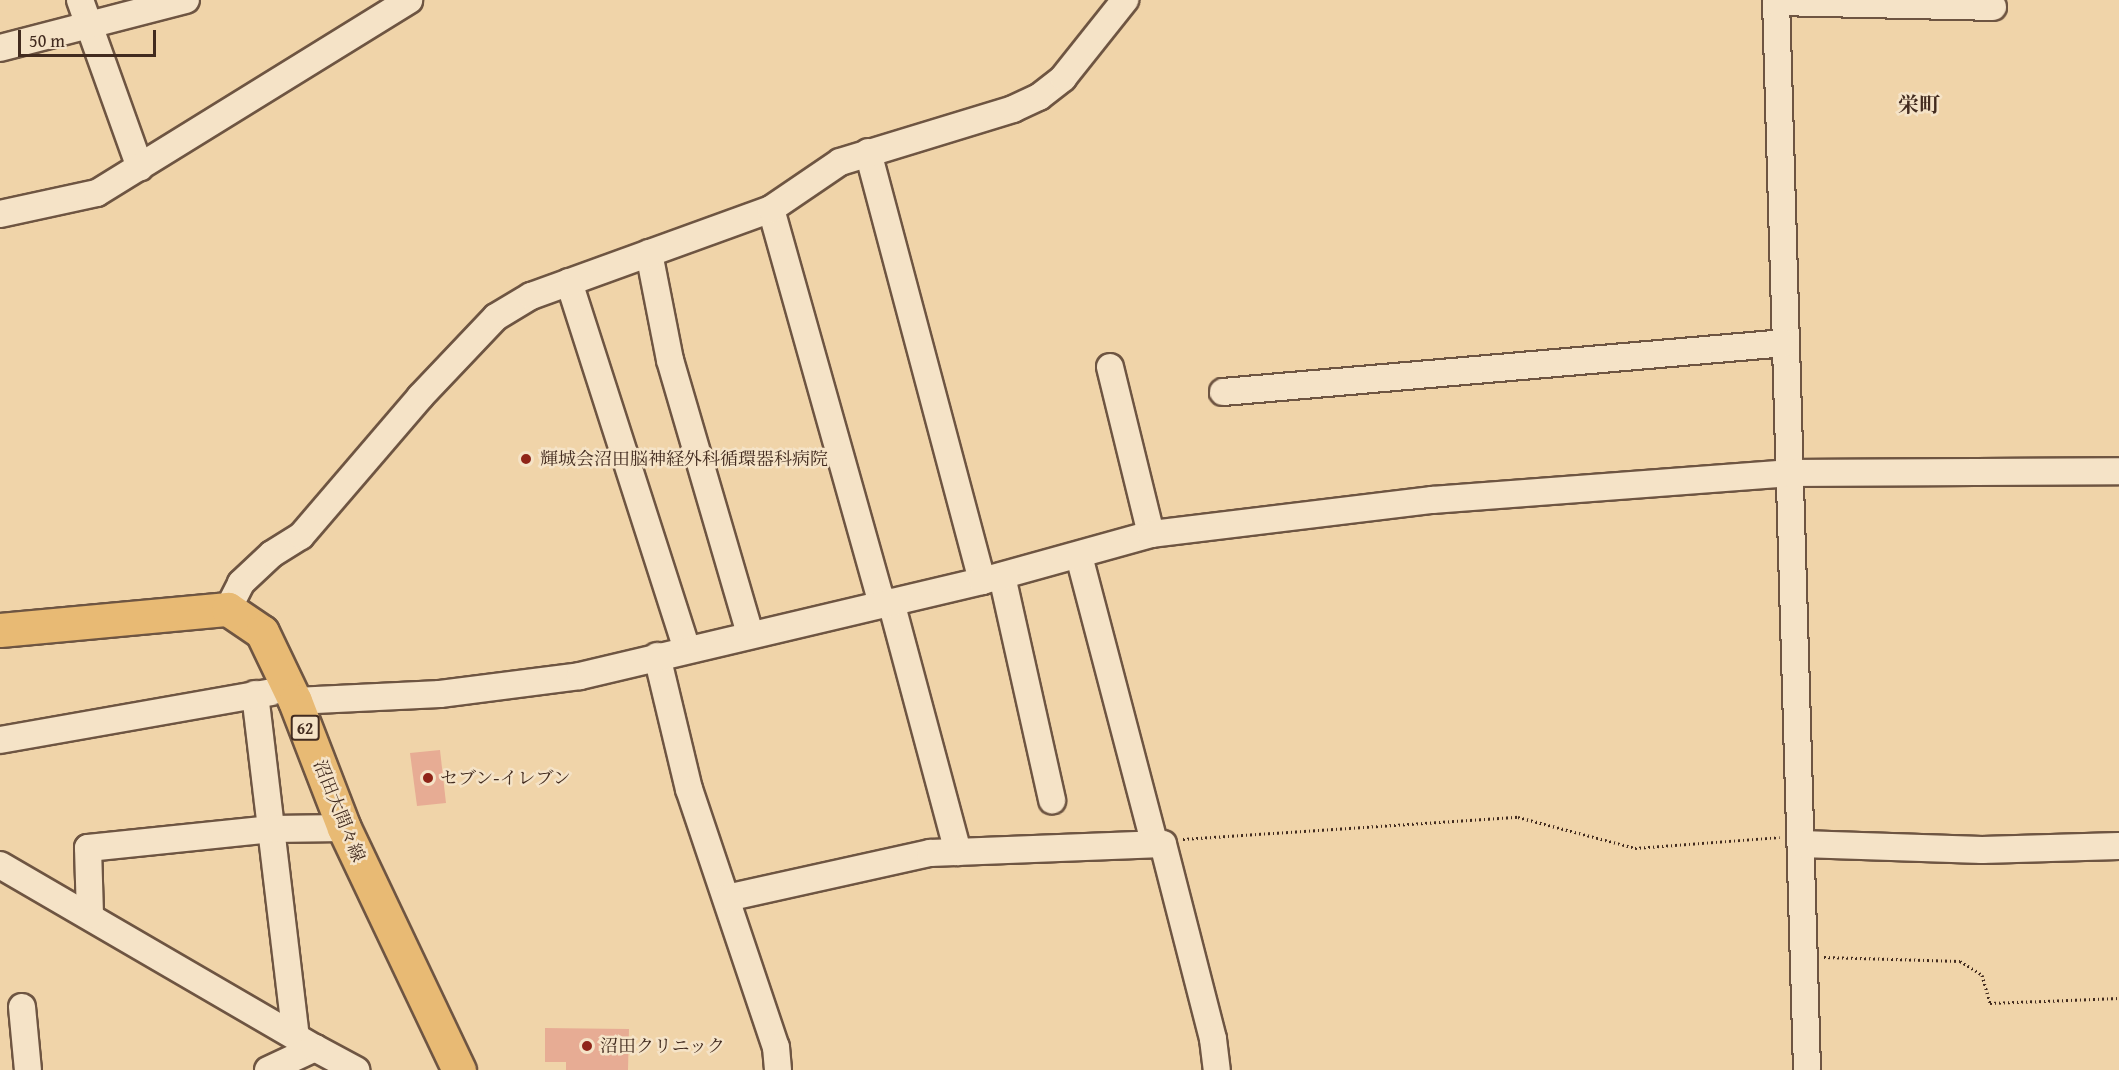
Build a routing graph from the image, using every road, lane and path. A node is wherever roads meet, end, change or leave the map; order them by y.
1 (80, 0) edge
2 (186, 0) edge
3 (409, 0) edge
4 (1125, 0) edge
5 (1777, 1) edge
6 (1993, 7) dead end
7 (90, 28) junction
8 (0, 48) edge
9 (868, 152) junction
10 (140, 168) junction
11 (771, 209) junction
12 (0, 214) edge
13 (649, 254) junction
14 (569, 282) junction
15 (1785, 343) junction
16 (1110, 367) dead end
17 (1223, 392) dead end
18 (2119, 471) edge
19 (1788, 473) junction
20 (1151, 534) junction
21 (1079, 556) junction
22 (992, 579) junction
23 (887, 603) junction
24 (228, 609) junction
25 (0, 630) edge
26 (750, 634) junction
27 (687, 649) junction
28 (657, 656) junction
29 (255, 694) junction
30 (292, 695) junction
31 (0, 740) edge
32 (1052, 800) dead end
33 (344, 828) junction
34 (272, 830) junction
35 (1800, 840) junction
36 (1154, 842) junction
37 (2119, 846) edge
38 (957, 852) junction
39 (0, 865) edge
40 (728, 898) junction
41 (90, 915) junction
42 (1804, 956) junction
43 (2119, 998) edge
44 (22, 1007) dead end
45 (306, 1042) junction
46 (28, 1070) edge
47 (268, 1070) edge
48 (356, 1070) edge
49 (459, 1070) edge
50 (778, 1070) edge
51 (1217, 1070) edge
52 (1807, 1070) edge

1 - 7 street
2 - 7 street
3 - 10 street
4 - 9 street
5 - 6 street
5 - 15 street
7 - 8 street
7 - 10 street
9 - 11 street
9 - 22 street
10 - 12 street
11 - 13 street
11 - 23 street
13 - 14 street
13 - 26 street
14 - 24 street
14 - 27 street
15 - 17 street
15 - 19 street
16 - 20 street
18 - 19 street
19 - 20 street
19 - 35 street
20 - 21 street
21 - 22 street
21 - 36 street
22 - 23 street
22 - 32 street
23 - 26 street
23 - 38 street
24 - 25 main road
24 - 30 main road, 沼田大間々線 / 62
26 - 27 street
27 - 28 street
28 - 30 street
28 - 40 street
29 - 30 street
29 - 31 street
29 - 34 street
30 - 33 main road, 沼田大間々線 / 62
33 - 34 street
33 - 49 main road, 沼田大間々線 / 62
34 - 41 street
34 - 45 street
35 - 36 path
35 - 37 street
35 - 42 street
36 - 38 street
36 - 51 street
38 - 40 street
39 - 41 street
40 - 50 street
41 - 45 street
42 - 43 path
42 - 52 street
44 - 46 street
45 - 47 street
45 - 48 street

